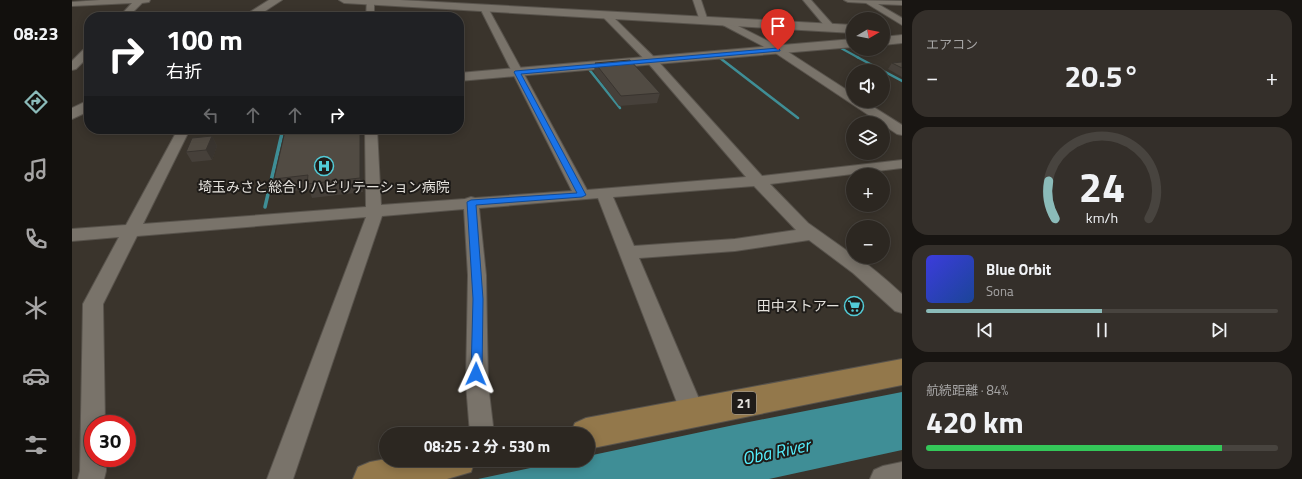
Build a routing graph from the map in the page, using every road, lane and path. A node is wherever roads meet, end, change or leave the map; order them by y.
1 (140, 0) edge
2 (146, 0) edge
3 (277, 0) edge
4 (344, 0) edge
5 (697, 0) edge
6 (807, 0) edge
7 (848, 0) edge
8 (372, 1) edge
9 (865, 1) edge
10 (902, 3) edge
11 (72, 4) edge
12 (487, 5) edge
13 (128, 12) edge
14 (257, 12) edge
15 (371, 12) edge
16 (608, 13) junction
17 (704, 21) junction
18 (724, 22) junction
19 (902, 22) edge
20 (832, 28) junction
21 (846, 29) edge
22 (846, 44) edge
23 (778, 50) junction
24 (84, 55) edge
25 (652, 61) junction
26 (72, 67) edge
27 (517, 72) junction
28 (464, 77) edge
29 (846, 94) edge
30 (867, 108) edge
31 (902, 131) edge
32 (181, 134) edge
33 (371, 134) edge
34 (902, 164) edge
35 (757, 181) junction
36 (604, 193) junction
37 (582, 195) junction
38 (471, 202) junction
39 (373, 211) junction
40 (132, 230) junction
41 (812, 234) junction
42 (72, 235) edge
43 (628, 253) junction
44 (902, 305) edge
45 (902, 372) edge
46 (693, 413) junction
47 (481, 427) edge
48 (595, 432) edge
49 (426, 467) edge
50 (902, 475) edge
51 (91, 479) edge
52 (280, 479) edge
53 (370, 479) edge
54 (883, 479) edge

1 - 2 street
1 - 11 street
1 - 13 street
3 - 14 street
4 - 8 street
5 - 17 street
6 - 20 street
7 - 9 street
8 - 12 street
8 - 15 street
9 - 10 street
9 - 19 street
12 - 16 street
12 - 27 street
16 - 17 street
16 - 25 street
17 - 18 street
18 - 20 street
18 - 23 street
20 - 21 street
22 - 23 street
23 - 25 street
23 - 29 street
24 - 26 street
25 - 27 street
25 - 35 street
27 - 28 street
27 - 37 street
30 - 31 street
32 - 40 street
33 - 39 street
34 - 35 street
35 - 36 street
35 - 41 street
36 - 37 street
36 - 43 street
37 - 38 street
38 - 39 street
38 - 47 street
39 - 40 street
39 - 52 street
40 - 42 street
40 - 51 street
41 - 43 street
41 - 44 street
43 - 46 street
45 - 46 main road, 21
46 - 48 main road, 21
49 - 53 main road
50 - 54 street

